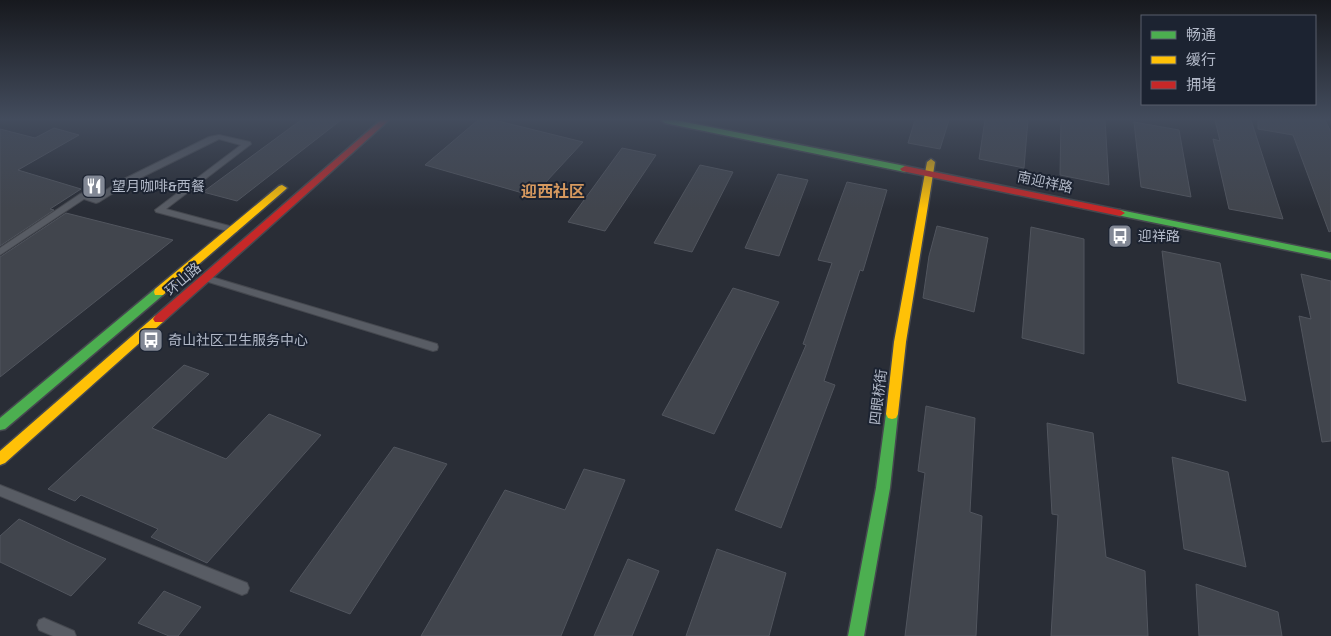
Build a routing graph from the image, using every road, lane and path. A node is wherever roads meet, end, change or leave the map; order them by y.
1 (188, 150) edge
2 (239, 150) edge
3 (351, 150) edge
4 (840, 150) edge
5 (931, 165) junction
6 (290, 180) dead end
7 (1098, 196) dead end
8 (1156, 208) dead end
9 (233, 229) junction
10 (254, 235) junction
11 (0, 252) edge
12 (1331, 256) edge
13 (182, 272) junction
14 (206, 278) junction
15 (433, 347) dead end
16 (0, 425) edge
17 (0, 459) edge
18 (0, 490) edge
19 (242, 588) dead end
20 (44, 624) dead end
21 (69, 636) edge
22 (856, 636) edge

1 - 11 lane
2 - 9 lane
3 - 10 main road, 环山路
4 - 5 main road, 南迎祥路
5 - 12 main road, 南迎祥路
5 - 22 main road, 四眼桥街
6 - 9 main road, 环山路
7 - 8 main road
9 - 10 lane
9 - 13 main road, 环山路
10 - 14 main road, 环山路
13 - 14 lane
13 - 16 main road, 环山路
14 - 15 lane
14 - 17 main road, 环山路
18 - 19 lane
20 - 21 lane

